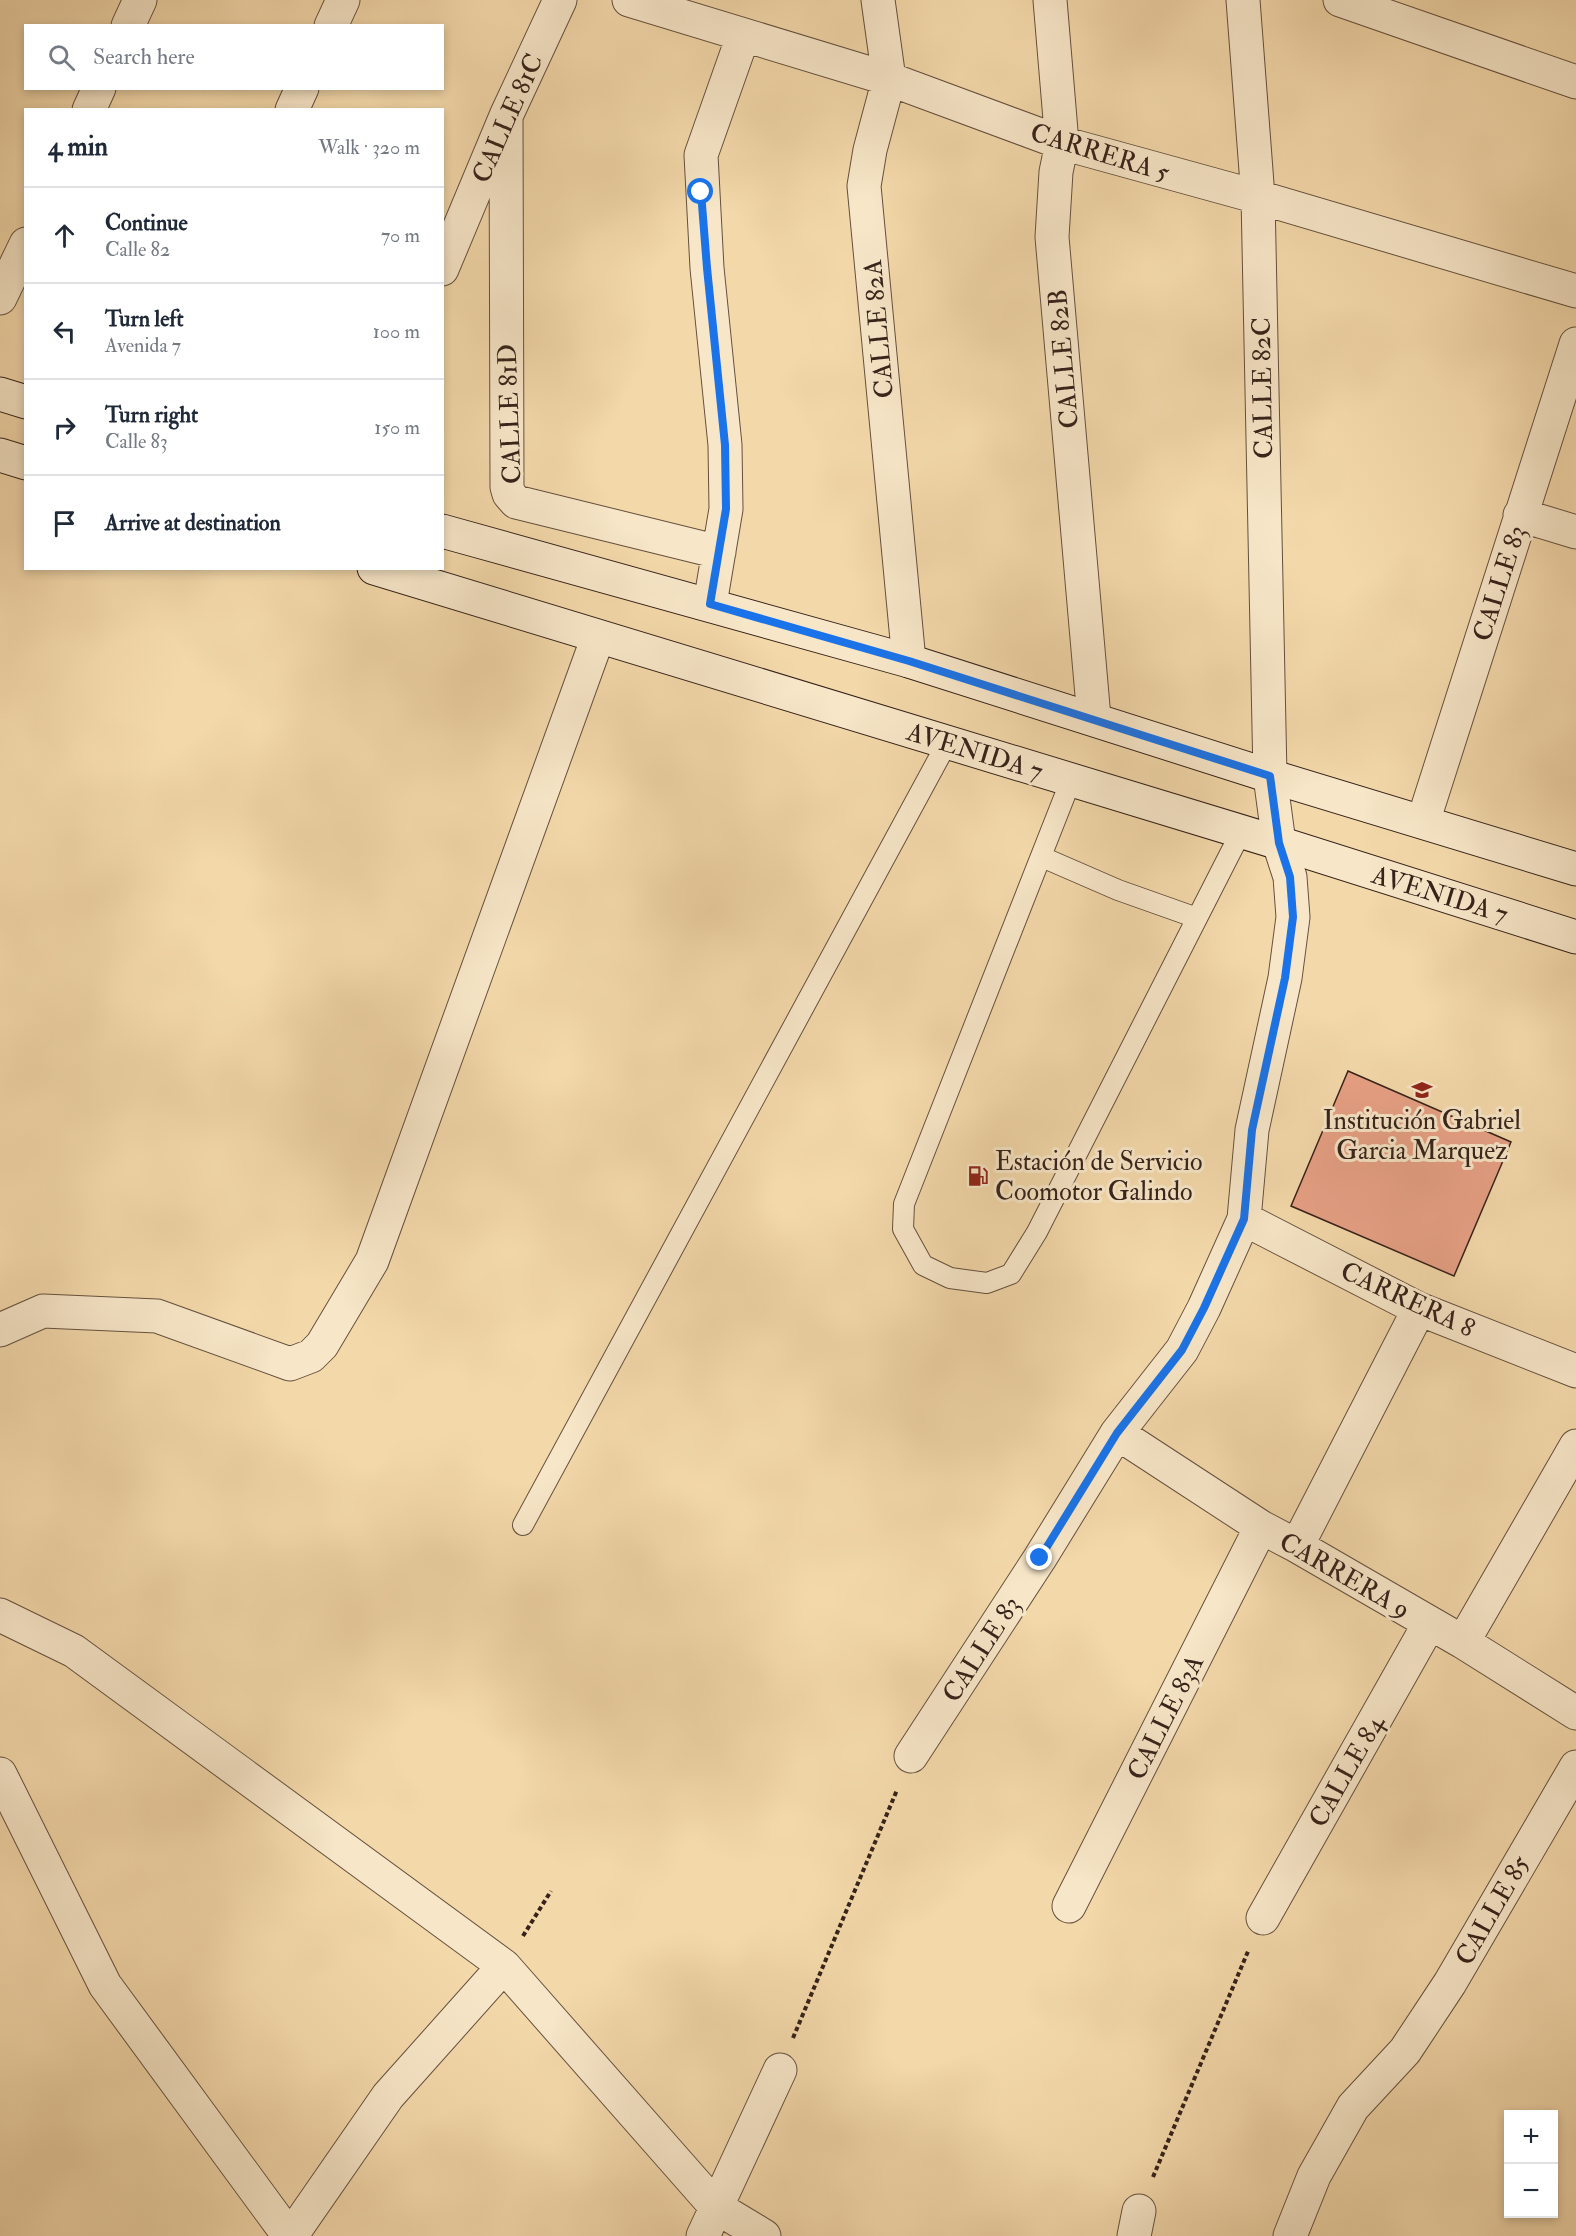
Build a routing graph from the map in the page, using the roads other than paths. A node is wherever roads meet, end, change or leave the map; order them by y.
1 (141, 0) edge
2 (343, 0) edge
3 (560, 0) edge
4 (629, 0) edge
5 (878, 0) edge
6 (1050, 0) edge
7 (1243, 0) edge
8 (1340, 0) edge
9 (707, 12) edge
10 (130, 24) edge
11 (332, 24) edge
12 (743, 36) junction
13 (889, 79) junction
14 (1576, 82) edge
15 (98, 90) edge
16 (301, 90) edge
17 (90, 108) edge
18 (293, 108) edge
19 (506, 116) junction
20 (1062, 143) junction
21 (1258, 197) junction
22 (24, 248) edge
23 (444, 265) edge
24 (1576, 291) edge
25 (0, 298) edge
26 (1576, 344) edge
27 (0, 394) edge
28 (24, 401) edge
29 (0, 455) edge
30 (24, 462) edge
31 (1520, 515) junction
32 (444, 532) edge
33 (1576, 532) edge
34 (719, 552) junction
35 (380, 570) edge
36 (710, 604) junction
37 (598, 637) junction
38 (909, 661) junction
39 (1094, 718) junction
40 (947, 743) junction
41 (1270, 776) junction
42 (1071, 780) junction
43 (1423, 822) junction
44 (1240, 832) junction
45 (1279, 843) junction
46 (1042, 857) junction
47 (1576, 869) edge
48 (1197, 918) junction
49 (1576, 937) edge
50 (1244, 1219) junction
51 (1419, 1309) junction
52 (0, 1330) edge
53 (1576, 1371) edge
54 (1117, 1433) junction
55 (1576, 1446) edge
56 (523, 1525) dead end
57 (1261, 1527) junction
58 (1297, 1546) junction
59 (0, 1615) edge
60 (1429, 1624) junction
61 (1463, 1642) junction
62 (1576, 1713) edge
63 (911, 1756) road end
64 (1576, 1767) edge
65 (0, 1774) edge
66 (1069, 1906) dead end
67 (1263, 1918) road end
68 (504, 1966) junction
69 (780, 2070) road end
70 (709, 2222) edge
71 (290, 2236) edge
72 (764, 2236) edge
73 (1290, 2236) edge

1 - 10 street
2 - 11 street
3 - 19 street, CALLE 81C
4 - 9 street, CARRERA 5
5 - 13 street, CALLE 82A
6 - 20 street, CALLE 82B
7 - 21 street, CALLE 82C
8 - 14 street
9 - 12 street, CARRERA 5
12 - 13 street, CARRERA 5
12 - 34 street
13 - 20 street, CARRERA 5
13 - 38 street, CALLE 82A
15 - 17 street
16 - 18 street
19 - 23 street, CALLE 81C
19 - 34 street, CALLE 81D
20 - 21 street, CARRERA 5
20 - 39 street, CALLE 82B
21 - 24 street, CARRERA 5
21 - 41 street, CALLE 82C
22 - 25 street
26 - 31 street, CALLE 83
27 - 28 street
29 - 30 street
31 - 33 street
31 - 43 street, CALLE 83
32 - 36 street
34 - 36 street
35 - 37 street, AVENIDA 7
36 - 38 street
37 - 40 street, AVENIDA 7
37 - 52 street
38 - 39 street
39 - 41 street
40 - 42 street, AVENIDA 7
40 - 56 lane
41 - 43 street
41 - 45 street, CALLE 83
42 - 44 street, AVENIDA 7
42 - 46 lane
43 - 47 street
44 - 45 street, AVENIDA 7
44 - 48 lane
45 - 49 street, AVENIDA 7
45 - 50 street, CALLE 83
46 - 48 lane
46 - 48 lane
50 - 51 street, CARRERA 8
50 - 54 street, CALLE 83
51 - 53 street, CARRERA 8
51 - 58 street
54 - 57 street, CARRERA 9
54 - 63 street, CALLE 83
55 - 61 street
57 - 58 street, CARRERA 9
57 - 66 street, CALLE 83A
58 - 60 street, CARRERA 9
59 - 68 street
60 - 61 street, CARRERA 9
60 - 67 street, CALLE 84
61 - 62 street, CARRERA 9
64 - 73 street, CALLE 85
65 - 71 street
68 - 70 street
68 - 71 street
69 - 70 street
70 - 72 street

